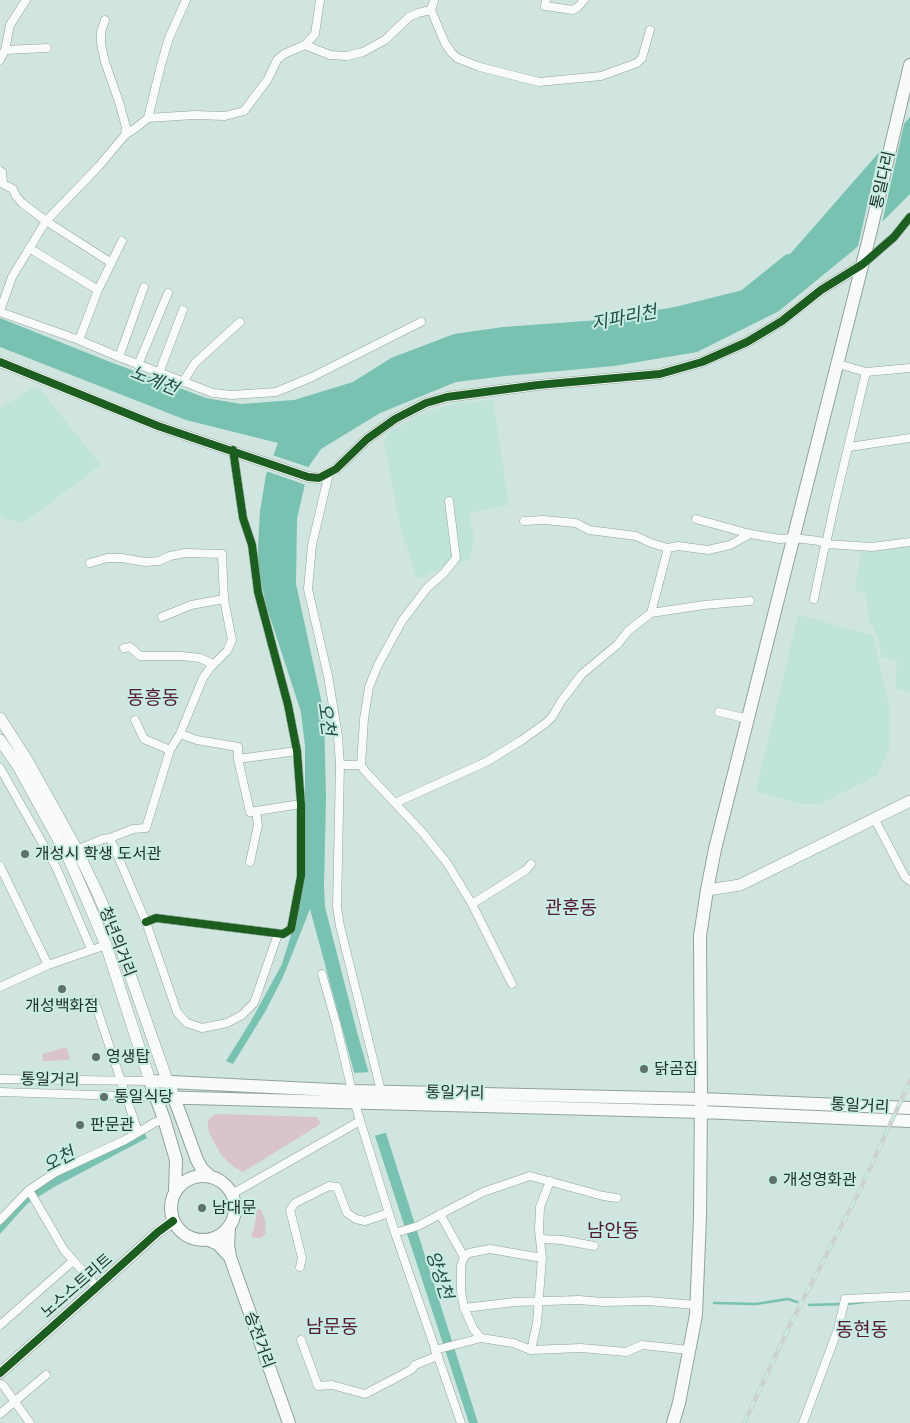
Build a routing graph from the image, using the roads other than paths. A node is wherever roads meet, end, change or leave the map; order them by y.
1 (26, 0) edge
2 (186, 0) edge
3 (320, 0) edge
4 (434, 0) edge
5 (546, 0) edge
6 (584, 0) edge
7 (431, 10) junction
8 (105, 20) dead end
9 (650, 30) dead end
10 (305, 45) junction
11 (46, 48) dead end
12 (5, 50) junction
13 (0, 60) edge
14 (910, 65) edge
15 (148, 118) junction
16 (125, 135) junction
17 (0, 171) edge
18 (910, 217) edge
19 (46, 221) junction
20 (122, 241) dead end
21 (29, 248) junction
22 (110, 262) junction
23 (863, 264) junction
24 (144, 287) dead end
25 (98, 290) junction
26 (168, 293) dead end
27 (183, 310) dead end
28 (0, 311) edge
29 (240, 322) dead end
30 (421, 322) dead end
31 (79, 340) junction
32 (118, 357) junction
33 (0, 362) edge
34 (838, 364) junction
35 (138, 365) junction
36 (910, 368) edge
37 (866, 372) junction
38 (159, 373) junction
39 (179, 382) junction
40 (910, 438) edge
41 (849, 447) junction
42 (233, 450) junction
43 (329, 473) junction
44 (449, 500) dead end
45 (696, 519) dead end
46 (524, 521) dead end
47 (750, 534) junction
48 (794, 538) junction
49 (910, 542) edge
50 (826, 544) junction
51 (668, 548) junction
52 (90, 563) dead end
53 (224, 599) junction
54 (814, 599) dead end
55 (750, 601) dead end
56 (651, 613) junction
57 (162, 617) dead end
58 (124, 648) dead end
59 (214, 664) junction
60 (719, 712) dead end
61 (0, 718) edge
62 (748, 719) junction
63 (135, 720) dead end
64 (180, 734) junction
65 (0, 740) edge
66 (170, 750) junction
67 (297, 751) junction
68 (238, 759) junction
69 (340, 765) junction
70 (361, 765) junction
71 (0, 768) edge
72 (910, 800) edge
73 (395, 803) junction
74 (300, 804) junction
75 (256, 811) junction
76 (874, 818) junction
77 (110, 838) junction
78 (77, 850) junction
79 (250, 862) dead end
80 (531, 864) dead end
81 (0, 866) edge
82 (910, 881) edge
83 (707, 890) junction
84 (472, 904) junction
85 (146, 922) junction
86 (278, 934) junction
87 (106, 945) junction
88 (91, 949) junction
89 (48, 965) junction
90 (322, 974) dead end
91 (512, 984) dead end
92 (0, 987) edge
93 (94, 1000) dead end
94 (0, 1079) edge
95 (167, 1080) junction
96 (121, 1081) junction
97 (150, 1081) junction
98 (352, 1091) junction
99 (381, 1091) junction
100 (0, 1092) edge
101 (126, 1096) junction
102 (155, 1098) junction
103 (174, 1098) junction
104 (701, 1099) junction
105 (355, 1104) junction
106 (910, 1108) edge
107 (701, 1112) junction
108 (164, 1119) junction
109 (360, 1121) junction
110 (910, 1121) edge
111 (138, 1132) junction
112 (211, 1177) junction
113 (550, 1181) junction
114 (30, 1191) junction
115 (175, 1191) junction
116 (232, 1194) junction
117 (617, 1198) dead end
118 (389, 1213) junction
119 (440, 1214) junction
120 (0, 1220) edge
121 (173, 1221) junction
122 (229, 1228) junction
123 (399, 1232) junction
124 (541, 1239) junction
125 (209, 1240) junction
126 (594, 1246) dead end
127 (230, 1257) junction
128 (464, 1258) junction
129 (542, 1258) junction
130 (73, 1261) junction
131 (300, 1267) dead end
132 (97, 1287) junction
133 (910, 1296) edge
134 (538, 1301) junction
135 (696, 1305) junction
136 (464, 1308) junction
137 (0, 1325) edge
138 (481, 1338) junction
139 (301, 1340) dead end
140 (531, 1350) junction
141 (689, 1350) junction
142 (437, 1352) junction
143 (0, 1373) edge
144 (46, 1375) dead end
145 (0, 1384) edge
146 (15, 1402) junction
147 (0, 1414) edge
148 (30, 1423) edge
149 (289, 1423) edge
150 (461, 1423) edge
151 (673, 1423) edge
152 (803, 1423) edge

1 - 12 street
2 - 15 street
3 - 10 street
4 - 7 street
5 - 6 street
7 - 9 street
7 - 10 street
8 - 16 street
10 - 15 street
11 - 12 street
12 - 13 street
14 - 23 main road, 통일다리
15 - 16 street
16 - 19 street
17 - 19 street
18 - 23 street
19 - 21 street
19 - 22 street
20 - 22 street
21 - 25 street
21 - 28 street
22 - 25 street
23 - 34 main road, 통일다리
23 - 43 street
24 - 32 street
25 - 31 street
26 - 35 street
27 - 38 street
28 - 31 street
29 - 39 street
30 - 39 street
31 - 32 street
32 - 35 street
33 - 42 street
34 - 37 street
34 - 48 main road, 통일다리
35 - 38 street
36 - 37 street
37 - 41 street
38 - 39 street
40 - 41 street
41 - 50 street
42 - 43 street
42 - 67 street
43 - 69 street
44 - 70 street
45 - 47 street
46 - 51 street
47 - 48 street
47 - 51 street
48 - 50 street
48 - 62 main road, 통일다리
49 - 50 street
50 - 54 street
51 - 56 street
52 - 53 street
53 - 57 street
53 - 59 street
55 - 56 street
56 - 73 street
58 - 59 street
59 - 64 street
60 - 62 street
61 - 78 main road, 청년의거리
62 - 83 main road, 통일다리
63 - 66 street
64 - 66 street
64 - 68 street
65 - 87 main road, 청년의거리
66 - 77 street
67 - 68 street
67 - 74 street
68 - 75 street
69 - 70 street
69 - 99 street
70 - 73 street
71 - 88 street
72 - 76 main road
73 - 84 street
74 - 75 street
74 - 86 street
75 - 79 street
76 - 82 street
76 - 83 main road
77 - 78 street
77 - 85 street
78 - 95 main road, 청년의거리
80 - 84 street
81 - 89 street
83 - 104 main road, 통일다리
84 - 91 street
85 - 86 street
85 - 86 street
87 - 88 street
87 - 97 main road, 청년의거리
88 - 89 street
89 - 92 street
90 - 98 street
93 - 96 street
94 - 96 street, 통일거리
95 - 97 main road, 통일거리
95 - 98 main road, 통일거리
95 - 103 main road, 청년의거리
96 - 97 street, 통일거리
96 - 101 street
97 - 102 main road, 청년의거리
98 - 99 main road, 통일거리
99 - 104 main road, 통일거리
100 - 101 street, 통일거리
101 - 102 street, 통일거리
101 - 111 street
102 - 103 main road, 통일거리
102 - 108 main road, 청년의거리
103 - 105 main road, 통일거리
103 - 112 main road, 청년의거리
104 - 106 main road, 통일거리
104 - 107 main road, 통일다리
105 - 107 main road, 통일거리
105 - 109 street
107 - 110 main road, 통일거리
107 - 135 main road, 통일다리
108 - 111 street
108 - 115 main road, 청년의거리
109 - 116 street
109 - 118 street
111 - 114 street
112 - 115 main road
112 - 116 main road
113 - 117 street
113 - 119 street
113 - 124 street
114 - 120 street
114 - 130 street
115 - 121 main road
116 - 122 main road
118 - 123 street
118 - 131 street
119 - 123 street
119 - 128 street
121 - 125 main road
121 - 132 main road, 노스스트리트
122 - 125 main road
122 - 127 main road
123 - 142 street
124 - 126 street
124 - 129 street
125 - 127 main road
127 - 149 main road, 승전거리
128 - 129 street
128 - 136 street
129 - 134 street
130 - 132 street
130 - 137 street
132 - 143 main road, 노스스트리트
133 - 152 street
134 - 135 street
134 - 136 street
134 - 140 street
135 - 141 main road, 통일다리
136 - 138 street
138 - 140 street
138 - 142 street
139 - 142 street
140 - 141 street
141 - 151 main road, 통일다리
142 - 150 street
144 - 146 street
145 - 146 street
146 - 147 street
146 - 148 street

